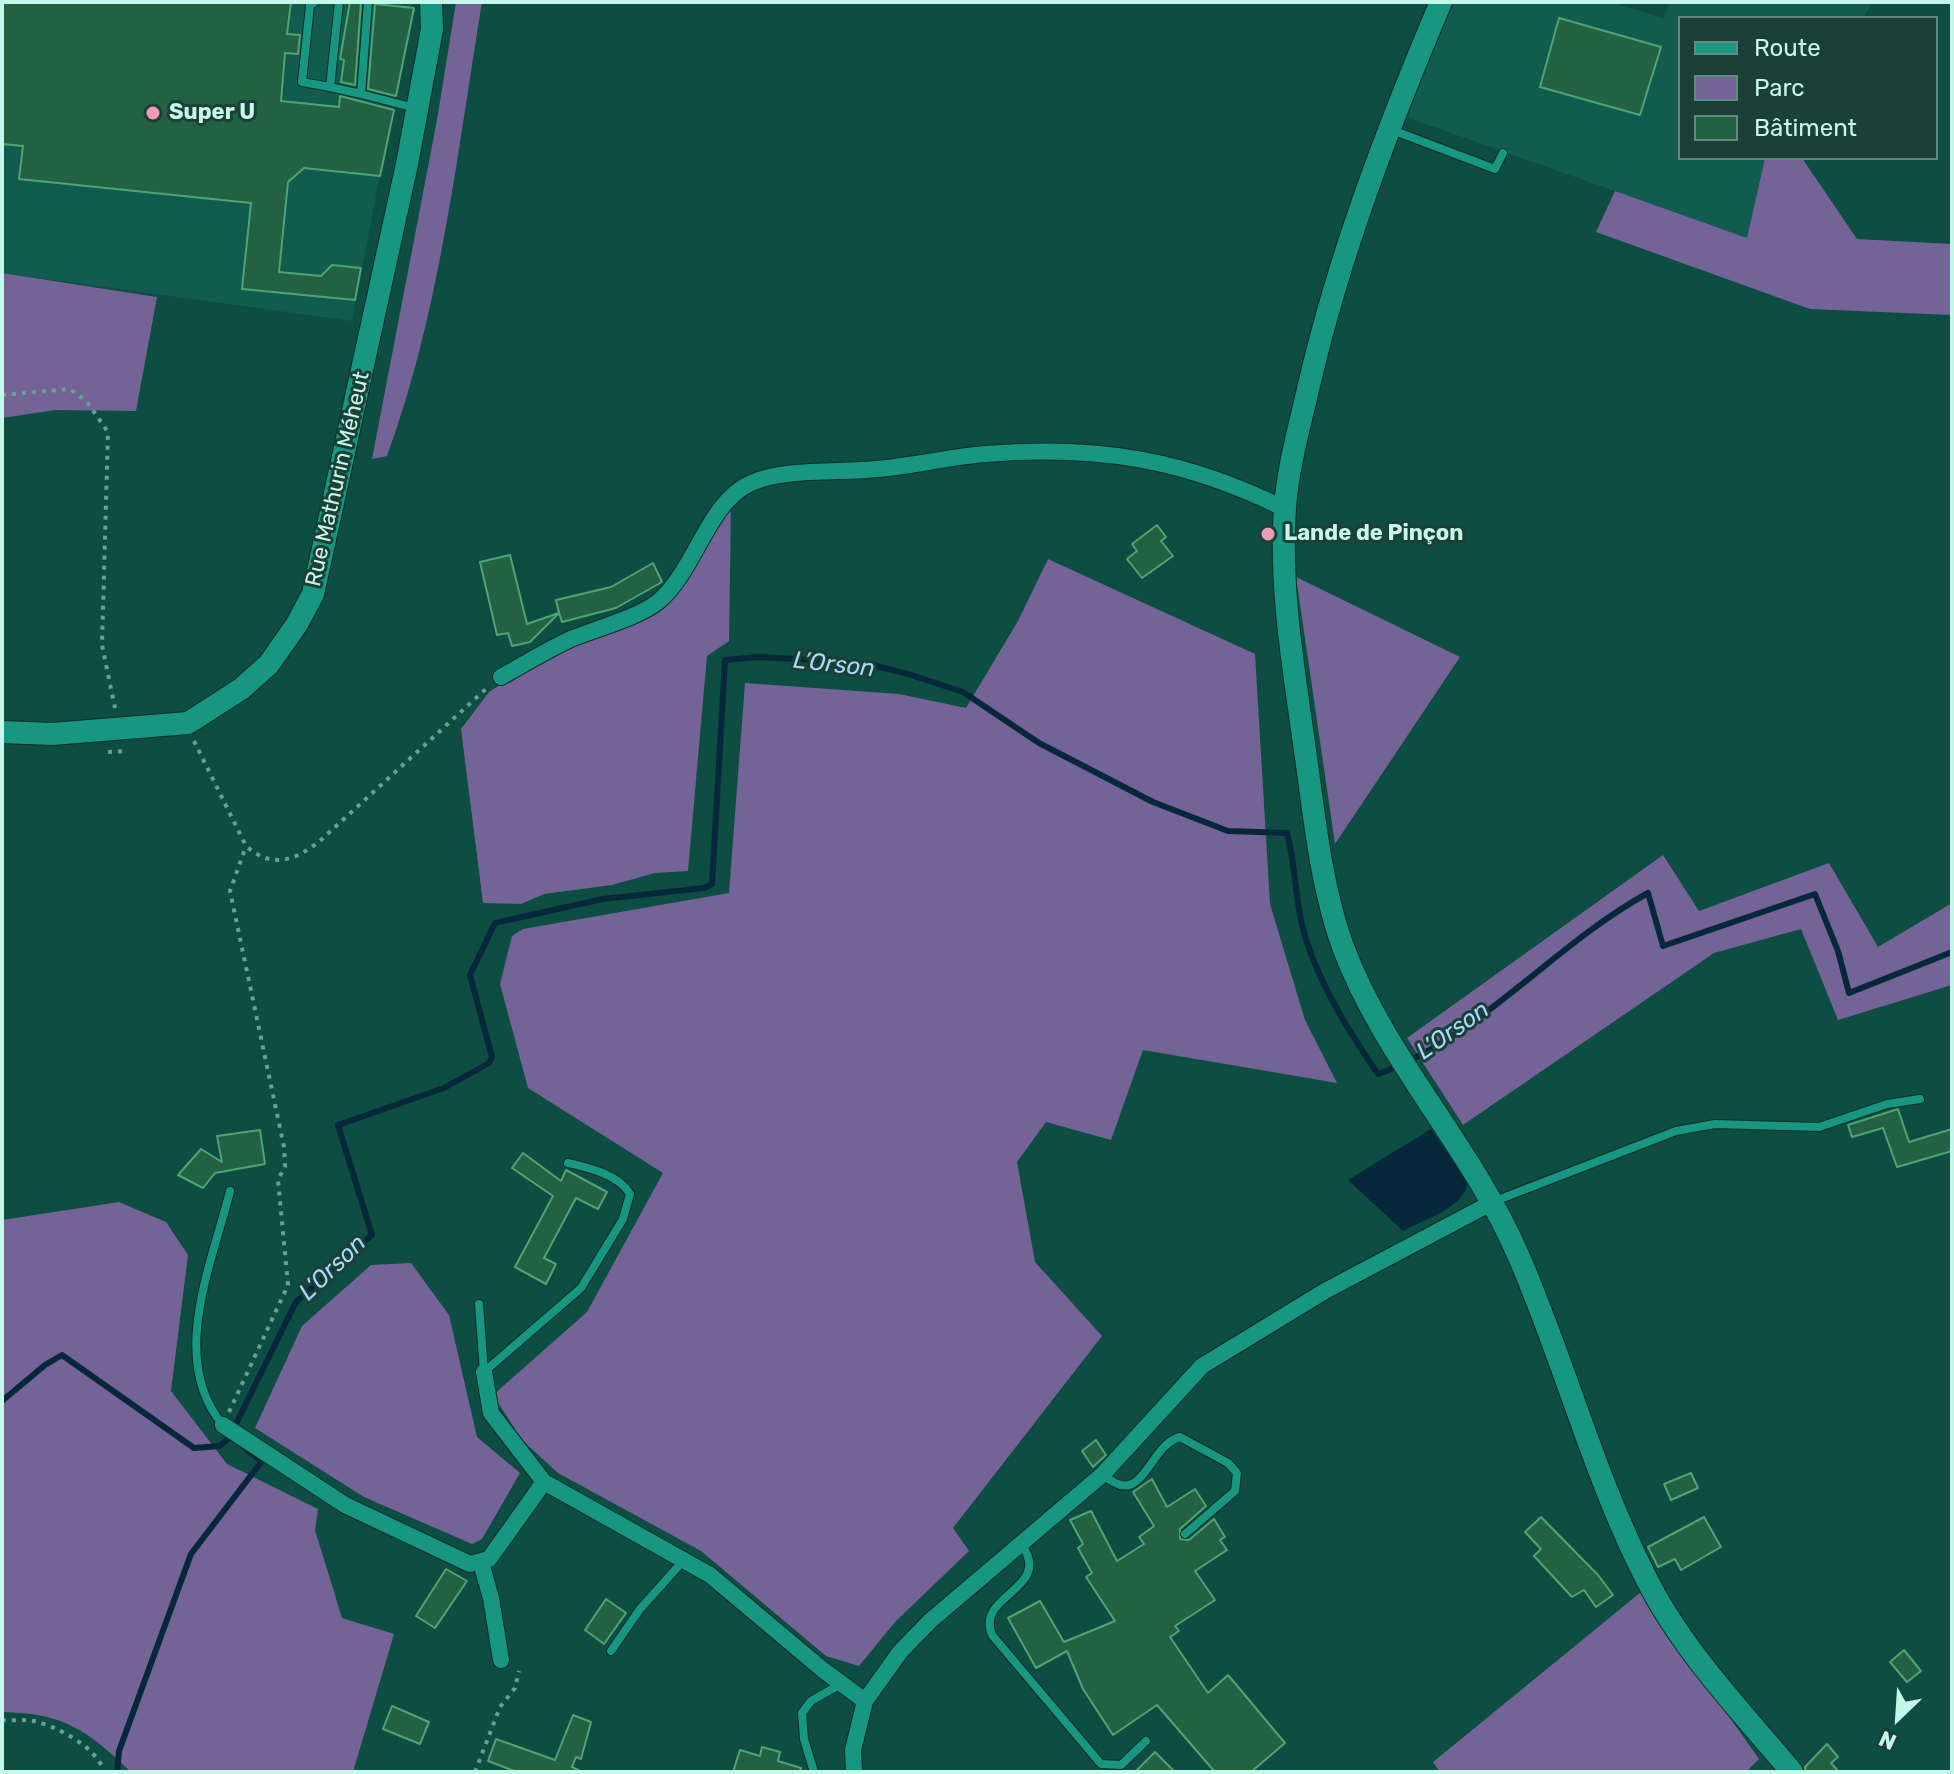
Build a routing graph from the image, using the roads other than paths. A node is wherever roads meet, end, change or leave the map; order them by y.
1 (315, 2) edge
2 (339, 2) edge
3 (368, 2) edge
4 (431, 2) edge
5 (1441, 2) edge
6 (330, 87) junction
7 (361, 94) junction
8 (417, 108) junction
9 (1388, 129) junction
10 (1503, 153) dead end
11 (1285, 509) junction
12 (501, 677) road end
13 (2, 732) edge
14 (1920, 1099) dead end
15 (568, 1163) dead end
16 (230, 1191) dead end
17 (1493, 1202) junction
18 (479, 1304) dead end
19 (484, 1372) junction
20 (223, 1425) joint
21 (1103, 1474) junction
22 (544, 1482) junction
23 (1185, 1534) dead end
24 (1022, 1545) junction
25 (685, 1559) junction
26 (481, 1563) junction
27 (611, 1651) dead end
28 (501, 1660) dead end
29 (842, 1684) junction
30 (865, 1701) junction
31 (1146, 1741) dead end
32 (814, 1772) edge
33 (854, 1772) edge
34 (1792, 1772) edge

1 - 6 lane
2 - 6 lane
3 - 7 lane
4 - 8 street, Rue Mathurin Méheut
5 - 9 street
6 - 7 lane
7 - 8 lane
8 - 13 street, Rue Mathurin Méheut
9 - 10 lane
9 - 11 street
11 - 12 street
11 - 17 street
14 - 17 lane
15 - 19 lane
16 - 20 lane
17 - 21 street
17 - 34 street
18 - 19 lane
19 - 22 street
20 - 26 street
21 - 23 lane
21 - 24 street
22 - 25 street
22 - 26 street
24 - 30 street
24 - 31 lane
25 - 27 lane
25 - 29 street
26 - 28 street
29 - 30 street
29 - 32 lane
30 - 33 street

